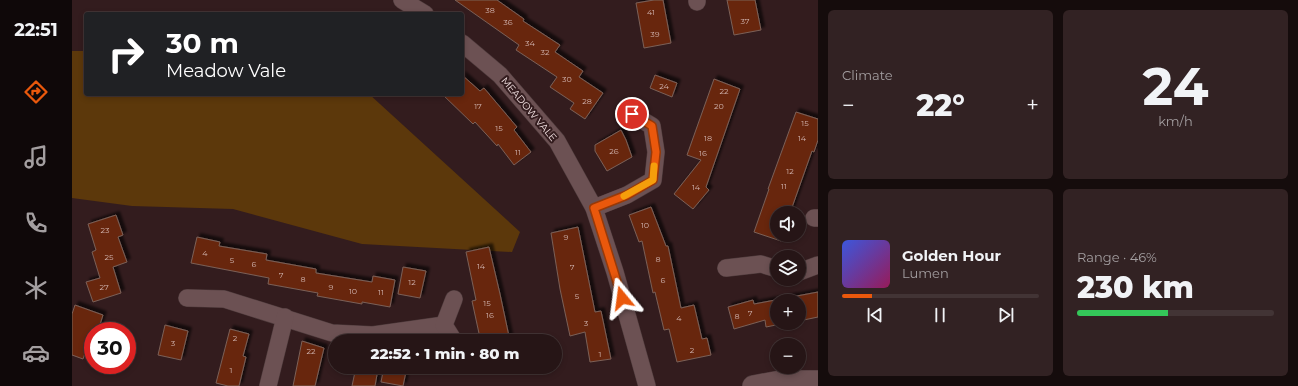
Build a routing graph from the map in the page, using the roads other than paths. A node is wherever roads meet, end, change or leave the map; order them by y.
1 (402, 0) edge
2 (422, 12) edge
3 (464, 45) edge
4 (632, 114) dead end
5 (594, 208) junction
6 (818, 265) edge
7 (770, 267) edge
8 (726, 268) dead end
9 (806, 269) edge
10 (187, 298) dead end
11 (454, 299) dead end
12 (285, 317) junction
13 (444, 325) junction
14 (450, 334) edge
15 (818, 381) edge
16 (268, 386) edge
17 (647, 386) edge
18 (753, 386) edge

1 - 2 street
3 - 5 street, MEADOW VALE
4 - 5 street
5 - 17 street, MEADOW VALE
6 - 9 street
7 - 8 street
10 - 12 street
11 - 13 street
12 - 13 street
12 - 16 street
13 - 14 street
15 - 18 street

